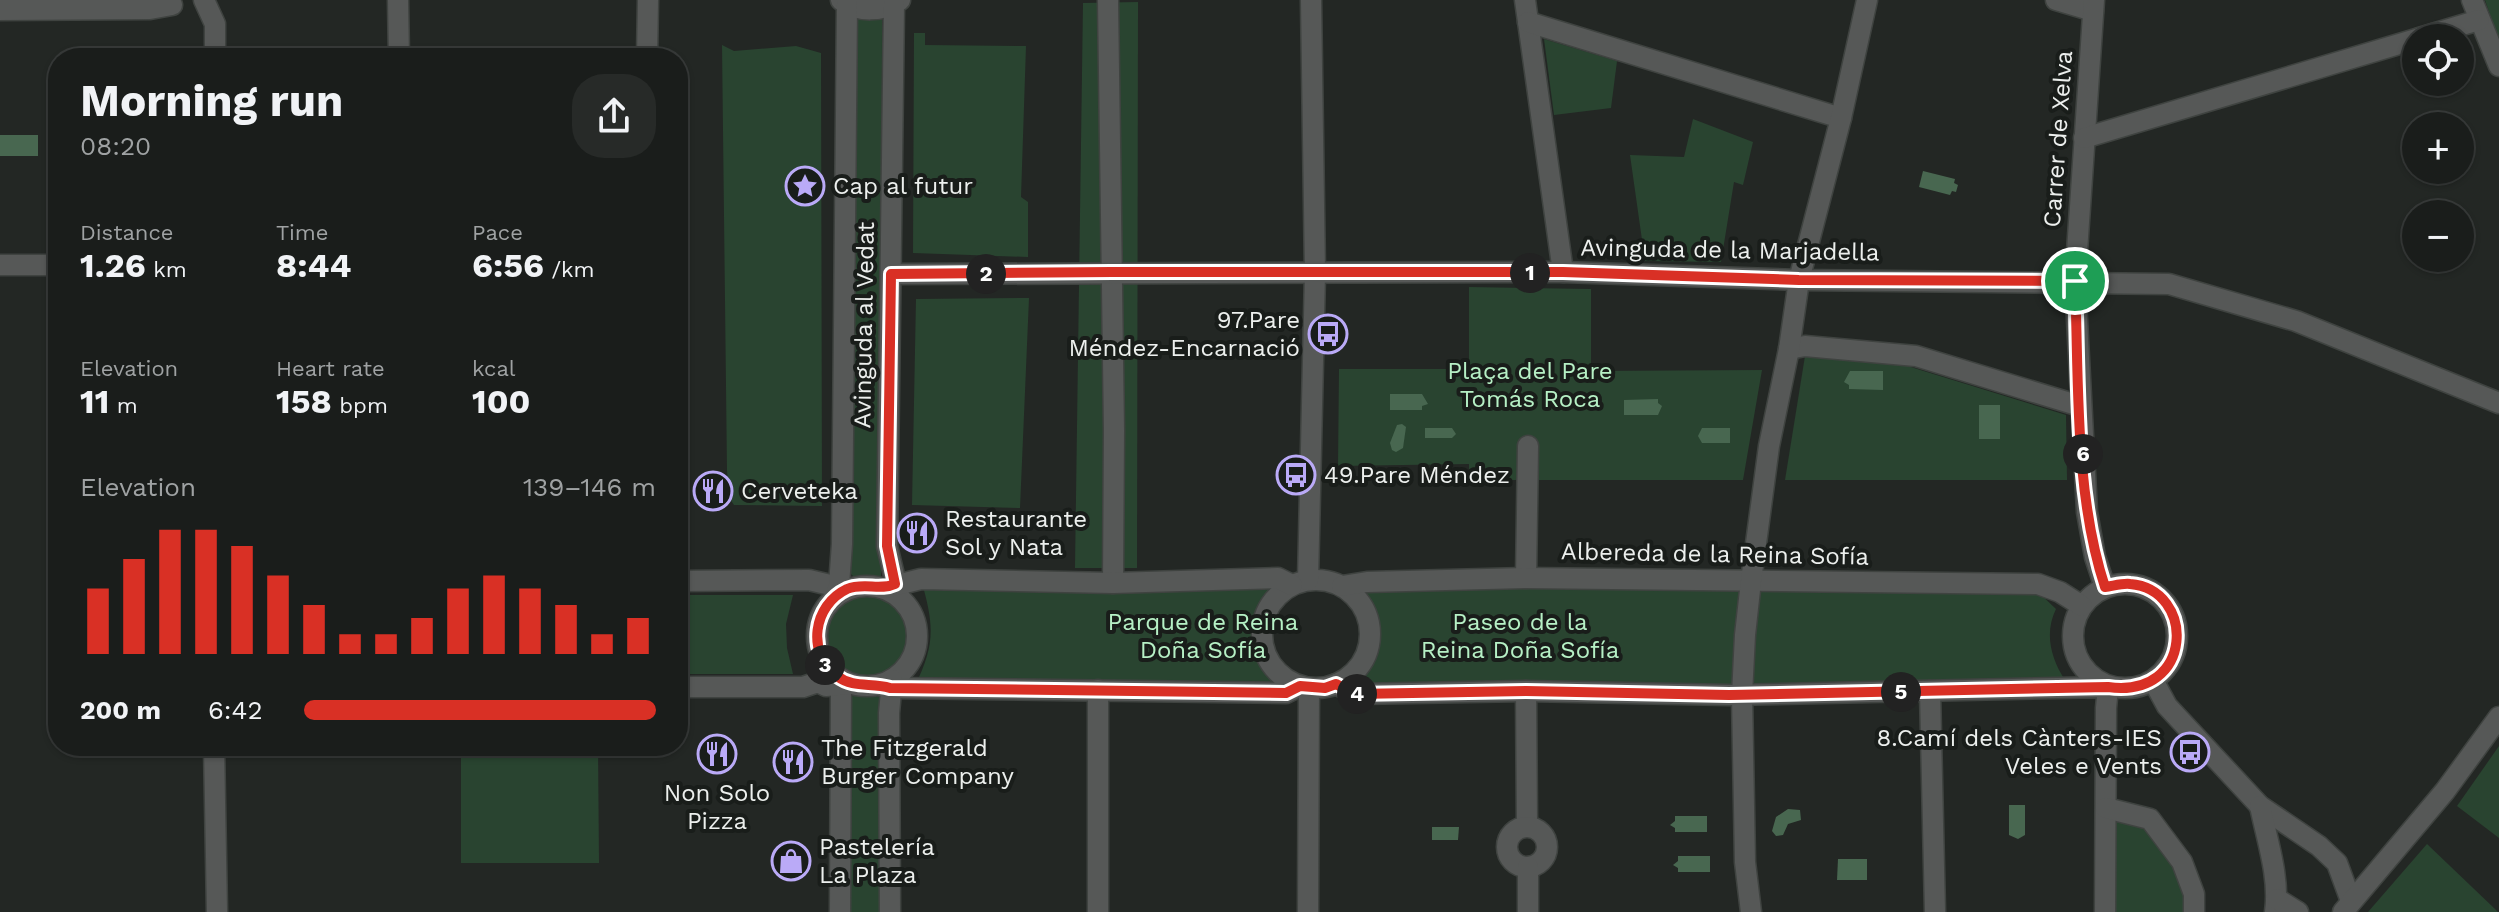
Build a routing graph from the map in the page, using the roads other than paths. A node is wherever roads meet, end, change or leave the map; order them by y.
1 (204, 0) edge
2 (398, 0) edge
3 (648, 0) edge
4 (1108, 0) edge
5 (1324, 0) edge
6 (1525, 0) edge
7 (1867, 0) edge
8 (2056, 0) edge
9 (2472, 0) edge
10 (166, 2) edge
11 (844, 2) edge
12 (897, 2) edge
13 (2094, 5) edge
14 (1312, 9) edge
15 (0, 10) edge
16 (2479, 20) junction
17 (1528, 22) junction
18 (2465, 24) edge
19 (2402, 43) edge
20 (215, 48) edge
21 (399, 48) edge
22 (647, 48) edge
23 (2499, 66) edge
24 (1841, 118) junction
25 (2084, 138) junction
26 (0, 265) edge
27 (48, 265) edge
28 (1112, 272) junction
29 (1563, 272) junction
30 (1315, 273) junction
31 (891, 274) junction
32 (1799, 280) junction
33 (2075, 281) junction
34 (1789, 349) junction
35 (2499, 403) edge
36 (2080, 406) junction
37 (1528, 446) dead end
38 (1526, 578) junction
39 (688, 581) edge
40 (1751, 581) junction
41 (1300, 582) junction
42 (1113, 583) junction
43 (1342, 586) junction
44 (2105, 587) junction
45 (841, 590) junction
46 (893, 590) junction
47 (2082, 606) junction
48 (843, 682) junction
49 (2154, 682) junction
50 (887, 684) junction
51 (1336, 684) junction
52 (688, 687) edge
53 (1304, 687) junction
54 (2108, 687) junction
55 (1098, 690) junction
56 (1526, 691) junction
57 (1930, 691) junction
58 (1742, 695) junction
59 (2499, 717) edge
60 (214, 756) edge
61 (2260, 806) junction
62 (2106, 808) junction
63 (1527, 826) junction
64 (2319, 846) junction
65 (1528, 867) junction
66 (2274, 874) junction
67 (2276, 905) edge
68 (2347, 906) edge
69 (217, 912) edge
70 (840, 912) edge
71 (890, 912) edge
72 (1098, 912) edge
73 (1308, 912) edge
74 (1528, 912) edge
75 (1751, 912) edge
76 (1935, 912) edge
77 (2105, 912) edge
78 (2194, 912) edge
79 (2298, 912) edge

1 - 10 street
1 - 20 street
2 - 21 street
3 - 22 street
4 - 28 street
5 - 14 street
6 - 17 street
7 - 24 street
8 - 13 street
9 - 16 street
10 - 15 street
11 - 12 street
11 - 45 street, Avinguda al Vedat
12 - 31 street, Avinguda al Vedat
13 - 25 street, Carrer de Xelva
14 - 30 street
16 - 18 street
16 - 23 street
17 - 24 street
17 - 29 street
19 - 25 street
24 - 32 street
25 - 33 street, Carrer de Xelva
26 - 27 street
28 - 30 street, Avinguda de la Marjadella
28 - 31 street, Avinguda de la Marjadella
28 - 42 street
29 - 30 street, Avinguda de la Marjadella
29 - 32 street, Avinguda de la Marjadella
30 - 41 street
31 - 46 street, Avinguda al Vedat
32 - 33 street, Avinguda de la Marjadella
32 - 34 street
33 - 35 street, Avinguda de la Marjadella
33 - 36 street, Carrer de Xelva
34 - 36 street
34 - 40 street
36 - 44 street, Carrer de Xelva
37 - 38 street
38 - 40 street, Albereda de la Reina Sofía
38 - 43 street, Albereda de la Reina Sofía
39 - 45 street
40 - 47 street, Albereda de la Reina Sofía
40 - 58 street
41 - 42 street
41 - 43 street
41 - 53 street
42 - 46 street
43 - 51 street
44 - 47 street
44 - 49 street
45 - 46 street
45 - 48 street
46 - 50 street
47 - 54 street
48 - 50 street
48 - 52 street
48 - 70 street
49 - 54 street
49 - 61 street
50 - 55 street
50 - 71 street
51 - 53 street
51 - 56 street
53 - 55 street
53 - 73 street
54 - 57 street
54 - 62 street
55 - 72 street
56 - 58 street
56 - 63 street
57 - 58 street
57 - 76 street
58 - 75 street
59 - 68 street
60 - 69 street
61 - 64 street
61 - 66 street
62 - 77 street
62 - 78 street
63 - 65 street
63 - 65 street
64 - 66 street
64 - 68 street
65 - 74 street
66 - 67 street
67 - 79 street

